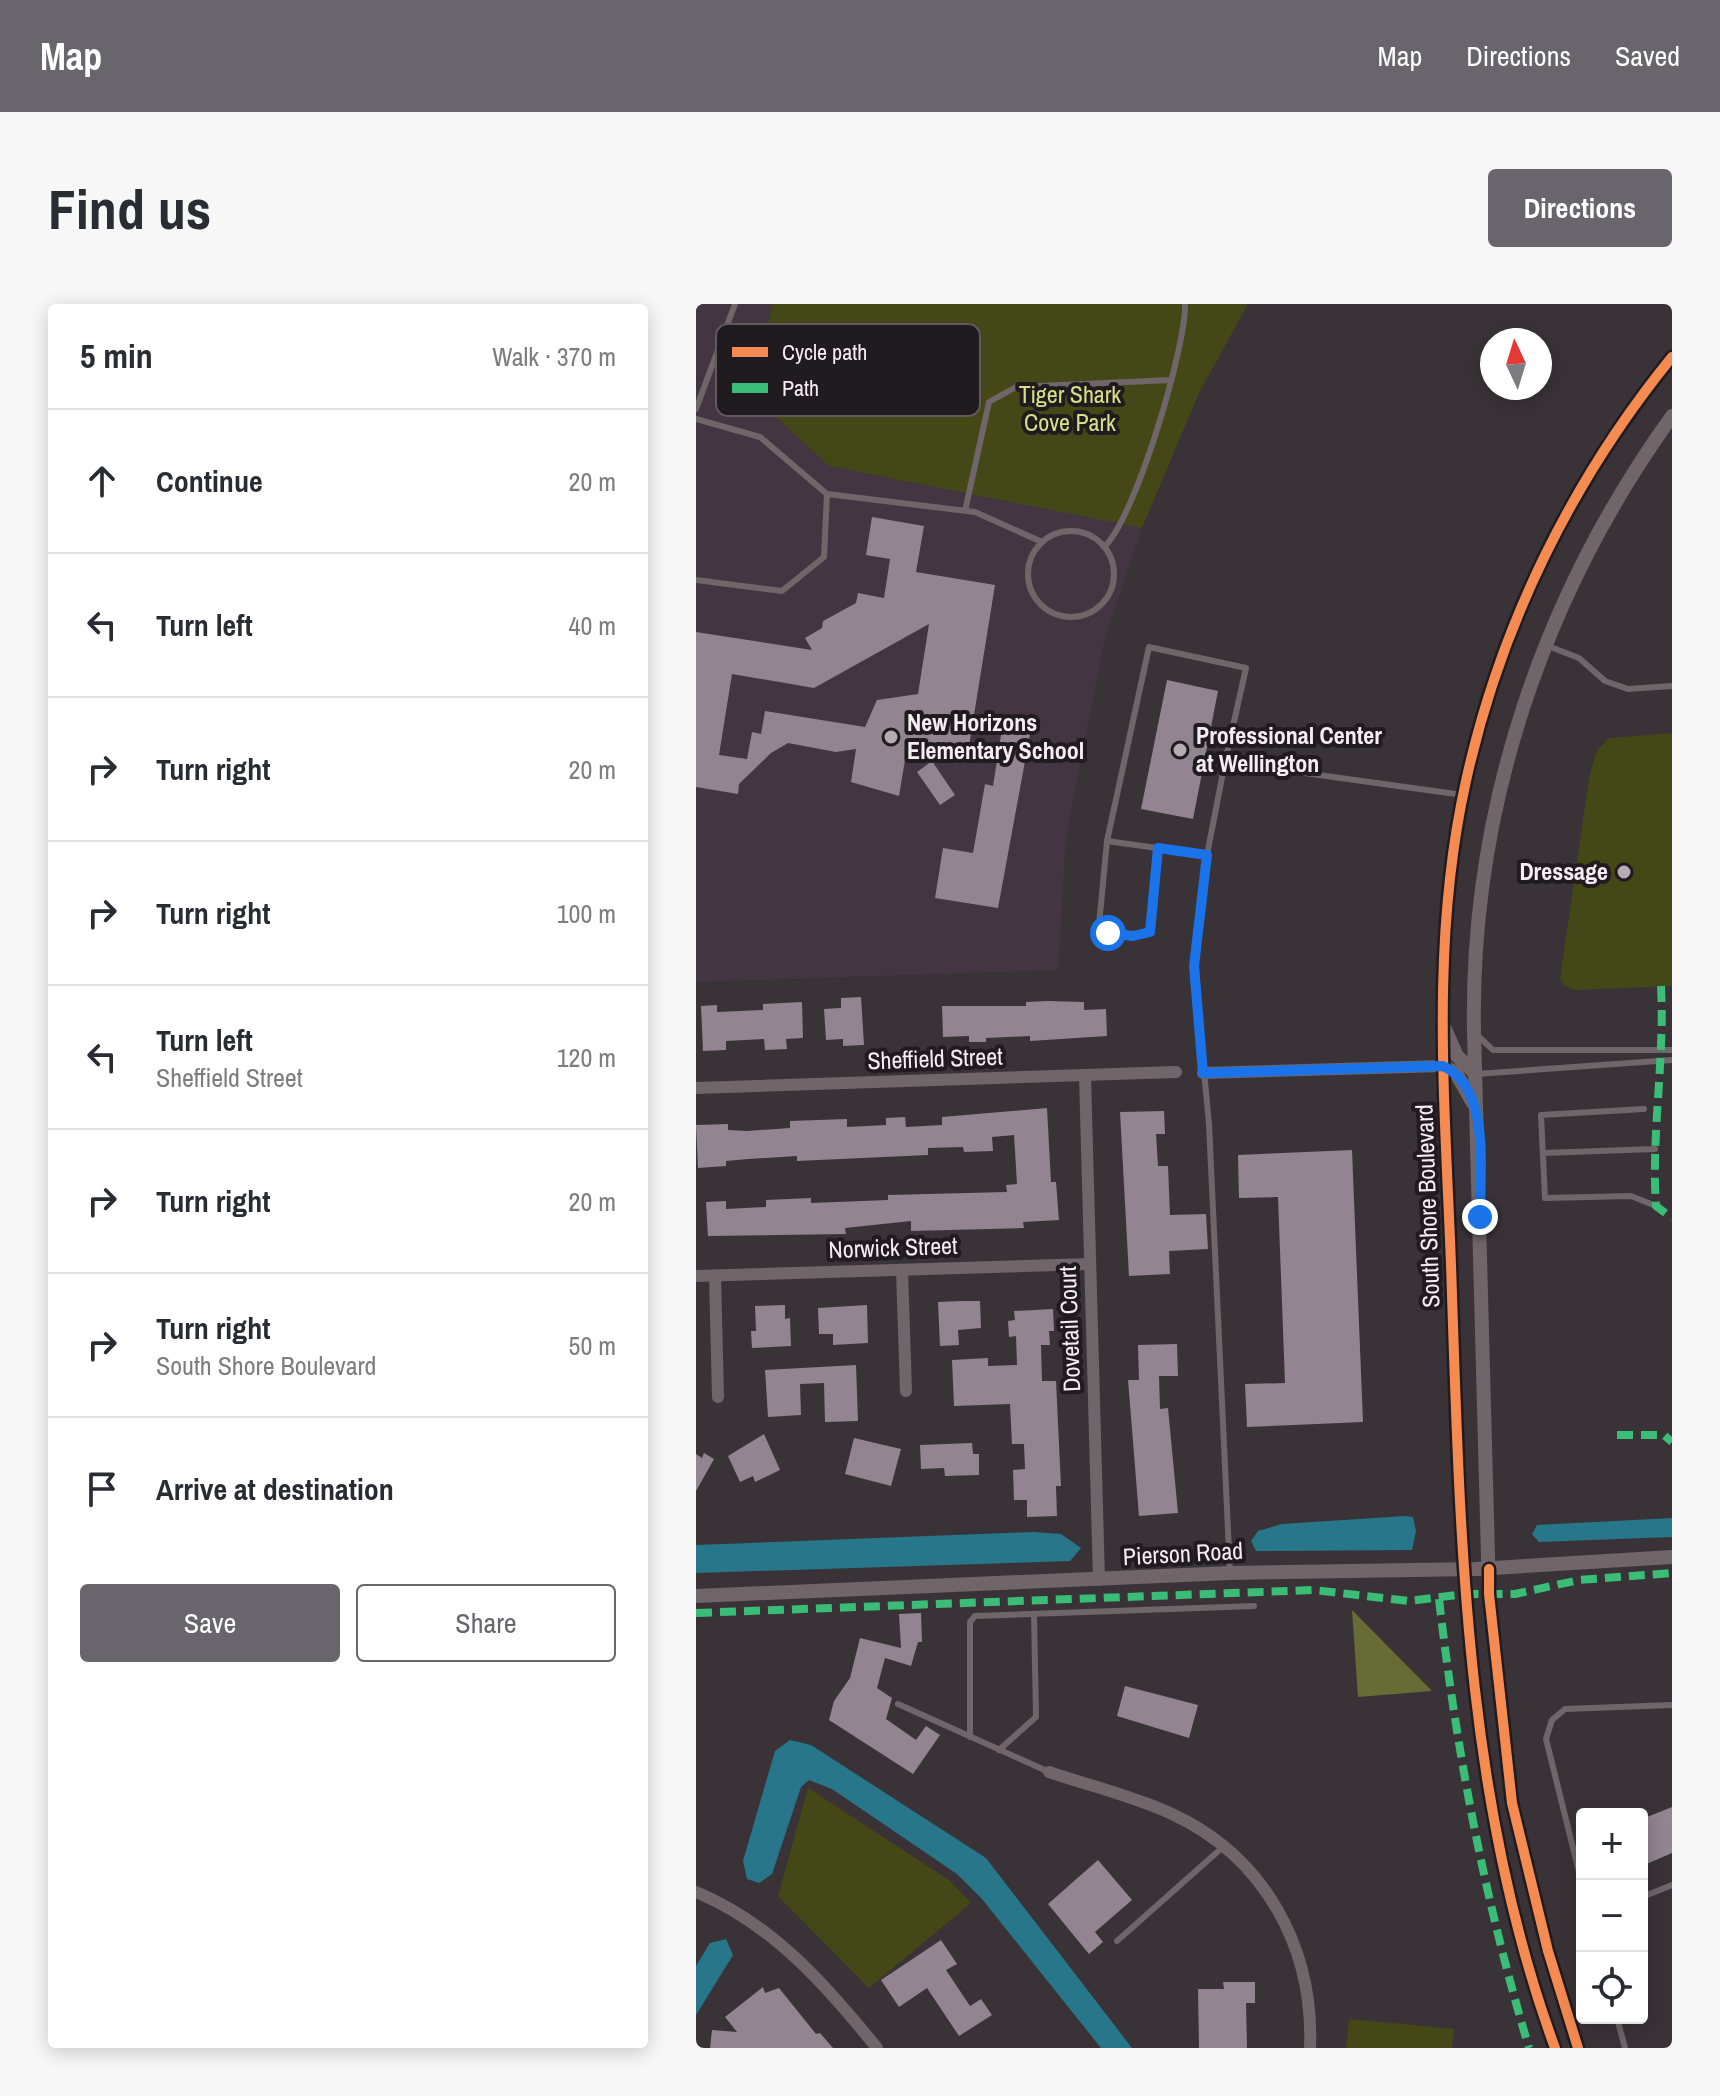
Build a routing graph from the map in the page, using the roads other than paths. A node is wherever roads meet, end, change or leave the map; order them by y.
1 (735, 304) edge
2 (1185, 304) edge
3 (728, 324) edge
4 (716, 355) edge
5 (1672, 357) edge
6 (1171, 380) junction
7 (696, 409) edge
8 (1672, 416) edge
9 (696, 419) edge
10 (827, 494) junction
11 (965, 511) junction
12 (1042, 542) junction
13 (1104, 547) junction
14 (696, 580) edge
15 (1545, 645) junction
16 (1672, 686) edge
17 (1225, 762) junction
18 (1463, 795) junction
19 (1107, 841) junction
20 (1158, 848) junction
21 (1207, 855) junction
22 (1441, 1020) junction
23 (1474, 1032) junction
24 (1672, 1050) edge
25 (1672, 1060) edge
26 (1443, 1066) junction
27 (1176, 1072) dead end
28 (1203, 1073) junction
29 (1476, 1074) junction
30 (1085, 1076) junction
31 (696, 1088) edge
32 (1644, 1109) dead end
33 (1477, 1110) junction
34 (1655, 1149) dead end
35 (1543, 1153) junction
36 (1656, 1206) dead end
37 (1090, 1264) junction
38 (902, 1270) junction
39 (696, 1276) edge
40 (715, 1276) junction
41 (906, 1391) dead end
42 (718, 1397) dead end
43 (1672, 1557) edge
44 (1489, 1569) junction
45 (1463, 1570) junction
46 (1230, 1573) junction
47 (1099, 1580) junction
48 (696, 1596) edge
49 (1254, 1606) dead end
50 (1034, 1614) junction
51 (898, 1704) dead end
52 (1672, 1705) edge
53 (970, 1737) junction
54 (999, 1750) junction
55 (1049, 1772) joint
56 (1224, 1846) junction
57 (1581, 1880) edge
58 (1672, 1885) edge
59 (696, 1892) edge
60 (1648, 1895) edge
61 (1117, 1941) dead end
62 (1619, 2024) edge
63 (877, 2048) edge
64 (1310, 2048) edge
65 (1555, 2048) edge
66 (1578, 2048) edge
67 (1625, 2048) edge

1 - 3 lane
2 - 6 lane
4 - 7 lane
5 - 18 street, South Shore Boulevard
6 - 11 lane
6 - 13 lane
8 - 15 street
9 - 10 lane
10 - 11 lane
10 - 14 lane
11 - 12 lane
12 - 13 lane
12 - 13 lane
15 - 16 lane
15 - 23 street
17 - 18 lane
17 - 19 lane
17 - 21 lane
18 - 22 street, South Shore Boulevard
19 - 20 lane
19 - 20 lane
20 - 21 lane
21 - 28 lane
22 - 26 street, South Shore Boulevard
22 - 29 street
23 - 24 lane
23 - 29 street
25 - 29 lane
26 - 28 street
26 - 33 street
26 - 45 street, South Shore Boulevard
27 - 30 street, Sheffield Street
28 - 46 lane
29 - 33 street
30 - 31 street, Sheffield Street
30 - 37 street, Dovetail Court
32 - 35 lane
33 - 44 street
34 - 35 lane
35 - 36 lane
37 - 38 street, Norwick Street
37 - 47 street, Dovetail Court
38 - 40 street, Norwick Street
38 - 41 street
39 - 40 street, Norwick Street
40 - 42 street
43 - 44 street, Pierson Road
44 - 45 street, Pierson Road
44 - 66 street
45 - 46 street, Pierson Road
45 - 65 street, South Shore Boulevard
46 - 47 street, Pierson Road
47 - 48 street, Pierson Road
49 - 50 lane
50 - 53 lane
50 - 54 lane
51 - 53 lane
52 - 57 lane
53 - 54 lane
54 - 55 lane
55 - 56 street
56 - 61 lane
56 - 64 street
58 - 60 lane
59 - 63 street
62 - 67 lane

